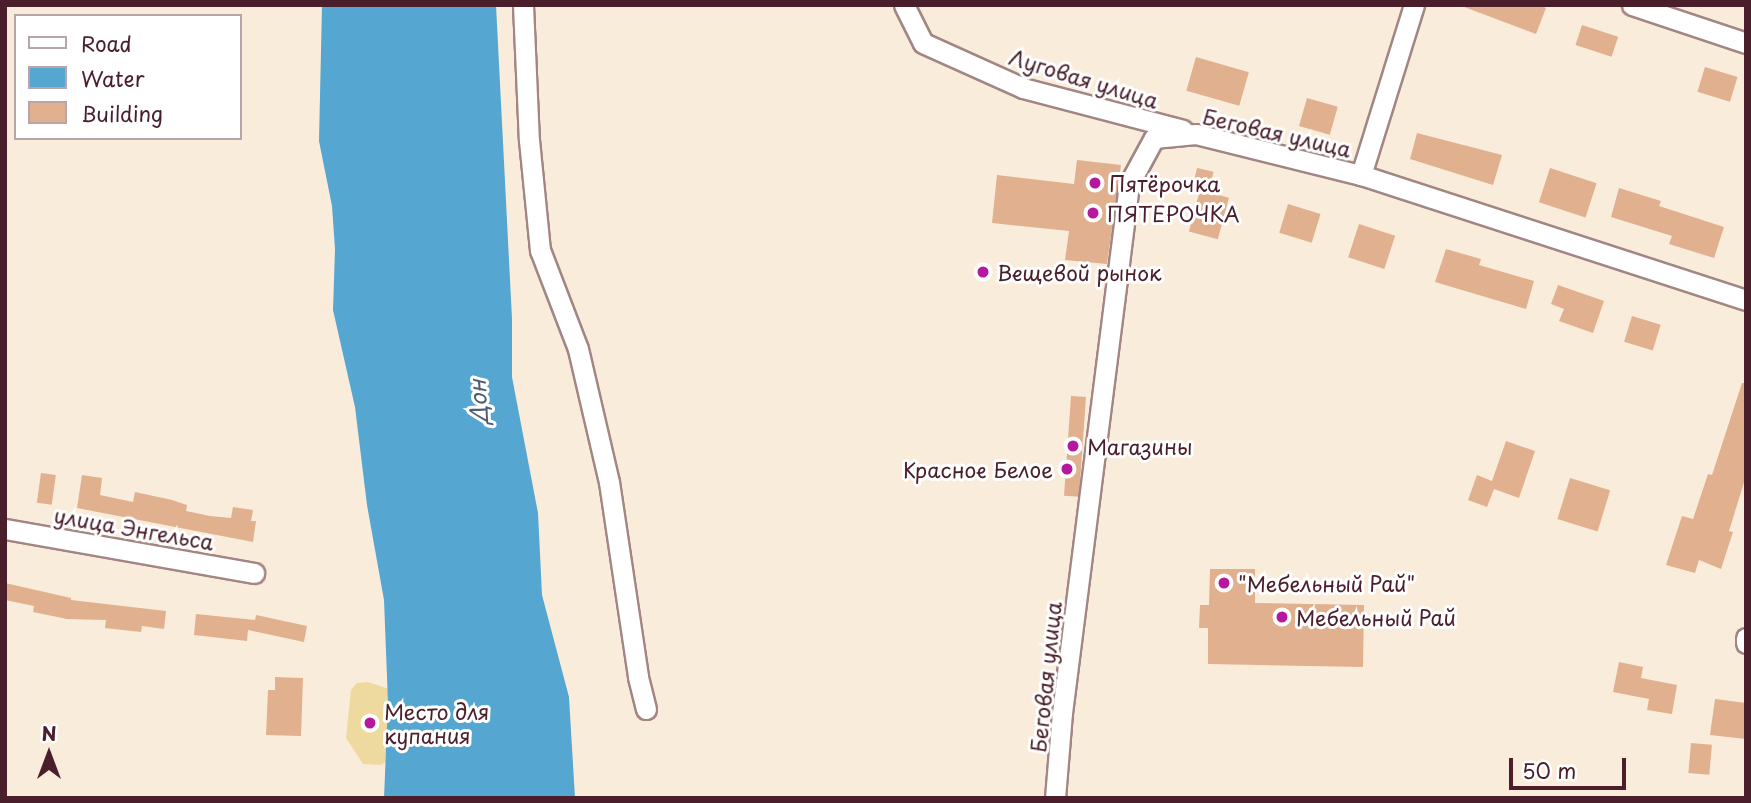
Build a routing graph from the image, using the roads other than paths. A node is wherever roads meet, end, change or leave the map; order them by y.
1 (523, 5) edge
2 (904, 5) edge
3 (1414, 5) edge
4 (1632, 5) edge
5 (1746, 43) edge
6 (1196, 134) junction
7 (1361, 175) junction
8 (1746, 300) edge
9 (5, 529) edge
10 (254, 573) dead end
11 (646, 709) dead end
12 (1055, 798) edge

1 - 11 street
2 - 6 street, Луговая улица
3 - 7 street
4 - 5 street
6 - 7 street, Беговая улица
6 - 12 street, Беговая улица
7 - 8 street, Беговая улица
9 - 10 street, улица Энгельса

